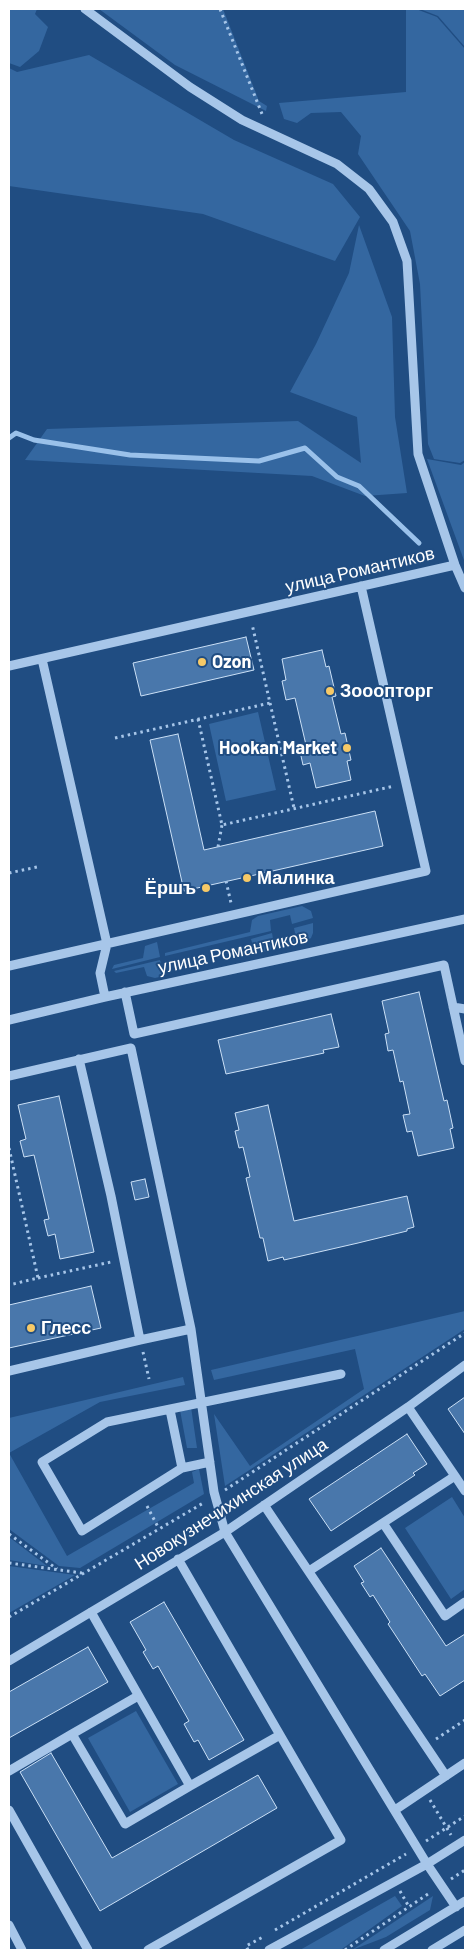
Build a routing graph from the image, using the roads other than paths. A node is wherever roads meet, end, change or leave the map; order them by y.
1 (86, 9) edge
2 (455, 565) junction
3 (361, 586) junction
4 (465, 588) edge
5 (42, 659) junction
6 (9, 666) edge
7 (465, 918) edge
8 (107, 944) junction
9 (9, 966) edge
10 (125, 992) junction
11 (105, 997) junction
12 (453, 1007) junction
13 (465, 1009) edge
14 (9, 1020) edge
15 (80, 1059) junction
16 (465, 1061) edge
17 (9, 1076) edge
18 (192, 1329) junction
19 (140, 1340) junction
20 (465, 1365) edge
21 (9, 1371) edge
22 (341, 1374) dead end
23 (202, 1404) junction
24 (408, 1406) junction
25 (170, 1410) junction
26 (210, 1462) junction
27 (182, 1468) junction
28 (455, 1476) junction
29 (465, 1491) edge
30 (264, 1505) junction
31 (383, 1523) junction
32 (225, 1532) junction
33 (178, 1559) junction
34 (308, 1571) junction
35 (465, 1602) edge
36 (91, 1612) junction
37 (9, 1661) edge
38 (138, 1696) junction
39 (72, 1734) junction
40 (280, 1735) junction
41 (465, 1763) edge
42 (9, 1770) edge
43 (446, 1776) junction
44 (190, 1786) junction
45 (9, 1810) edge
46 (395, 1810) junction
47 (465, 1840) edge
48 (427, 1864) junction
49 (465, 1901) edge
50 (456, 1906) junction
51 (9, 1925) edge
52 (465, 1930) edge
53 (22, 1950) edge
54 (88, 1950) edge
55 (148, 1950) edge
56 (268, 1950) edge
57 (384, 1950) edge
58 (432, 1950) edge

1 - 2 street
2 - 3 street, улица Романтиков
2 - 4 street
3 - 5 street, улица Романтиков
3 - 8 street
5 - 6 street, улица Романтиков
5 - 8 street
7 - 10 street, улица Романтиков
8 - 9 street
8 - 11 street
10 - 11 street, улица Романтиков
10 - 12 street
11 - 14 street, улица Романтиков
12 - 13 street
12 - 16 street
15 - 17 street
15 - 18 street
15 - 19 street
18 - 19 street
18 - 23 street
19 - 21 street
20 - 24 street, Новокузнечихинская улица
22 - 23 street
23 - 25 street
23 - 26 street
24 - 28 street
24 - 30 street, Новокузнечихинская улица
25 - 27 street
25 - 27 street
26 - 27 street
26 - 32 street
28 - 29 street
28 - 31 street
30 - 32 street, Новокузнечихинская улица
30 - 34 street
31 - 34 street
31 - 35 street
32 - 33 street, Новокузнечихинская улица
32 - 46 street
33 - 36 street, Новокузнечихинская улица
33 - 40 street
34 - 43 street
36 - 37 street, Новокузнечихинская улица
36 - 38 street
38 - 39 street
38 - 44 street
39 - 42 street
39 - 44 street
40 - 44 street
40 - 55 street
41 - 43 street
43 - 46 street
45 - 54 street
46 - 48 street
47 - 48 street
48 - 50 street
48 - 56 street
49 - 50 street
50 - 57 street
51 - 53 street
52 - 58 street

